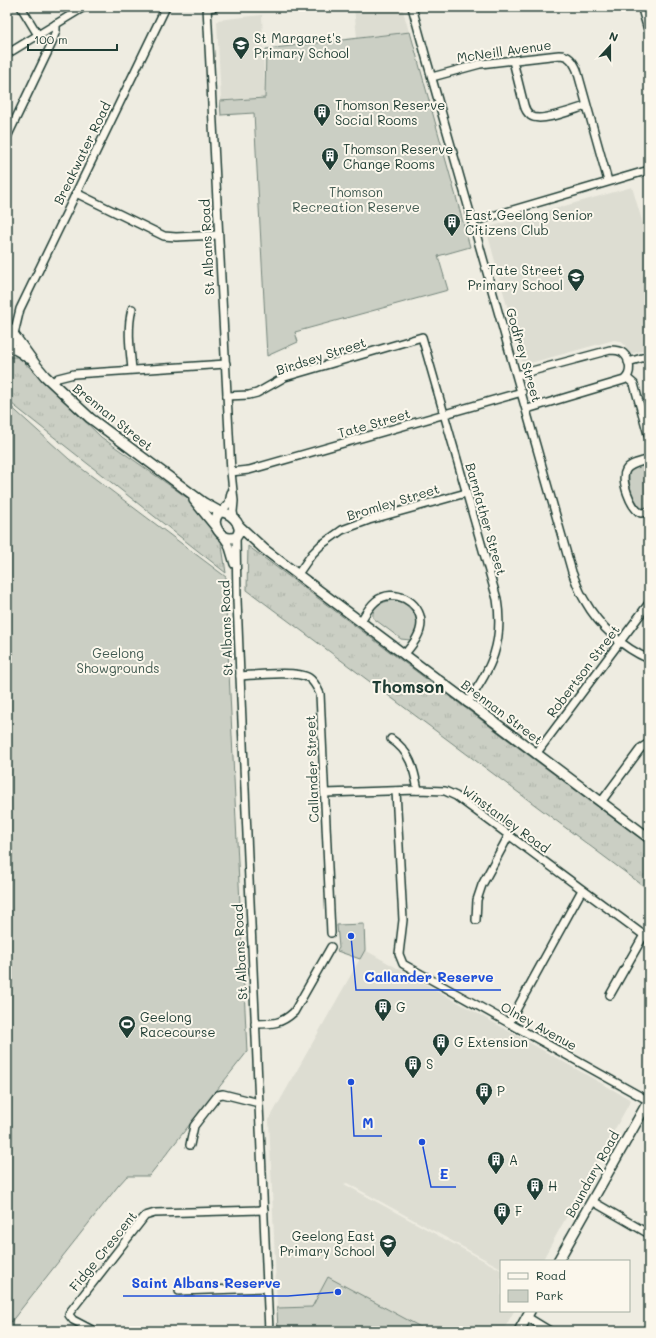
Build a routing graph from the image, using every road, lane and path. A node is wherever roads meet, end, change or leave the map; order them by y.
1 (21, 7) edge
2 (84, 7) edge
3 (166, 7) edge
4 (207, 7) edge
5 (215, 7) edge
6 (412, 7) edge
7 (643, 7) edge
8 (56, 24) junction
9 (649, 28) edge
10 (38, 35) junction
11 (7, 54) edge
12 (513, 61) junction
13 (432, 77) junction
14 (586, 106) junction
15 (7, 137) edge
16 (649, 170) edge
17 (608, 181) junction
18 (76, 193) junction
19 (472, 222) junction
20 (218, 235) junction
21 (132, 309) dead end
22 (11, 331) edge
23 (422, 337) joint
24 (7, 345) edge
25 (649, 356) edge
26 (628, 362) junction
27 (35, 364) junction
28 (226, 364) junction
29 (132, 369) junction
30 (518, 375) junction
31 (627, 378) junction
32 (52, 383) junction
33 (522, 392) junction
34 (227, 396) junction
35 (527, 409) junction
36 (444, 415) junction
37 (649, 438) edge
38 (649, 459) edge
39 (231, 472) junction
40 (179, 485) junction
41 (232, 486) junction
42 (466, 493) junction
43 (221, 512) junction
44 (649, 512) edge
45 (236, 521) junction
46 (219, 531) junction
47 (236, 537) junction
48 (264, 549) junction
49 (236, 572) junction
50 (298, 574) junction
51 (649, 603) edge
52 (361, 621) junction
53 (620, 641) junction
54 (404, 655) junction
55 (649, 659) edge
56 (240, 676) junction
57 (467, 703) junction
58 (391, 740) dead end
59 (649, 743) edge
60 (536, 754) junction
61 (418, 790) junction
62 (396, 791) junction
63 (325, 793) junction
64 (601, 802) junction
65 (509, 836) junction
66 (649, 838) edge
67 (582, 890) junction
68 (476, 920) dead end
69 (331, 933) dead end
70 (646, 937) edge
71 (331, 947) dead end
72 (610, 995) dead end
73 (509, 1023) junction
74 (256, 1024) junction
75 (649, 1100) edge
76 (259, 1103) junction
77 (190, 1145) dead end
78 (592, 1201) junction
79 (264, 1210) junction
80 (649, 1234) edge
81 (559, 1260) edge
82 (267, 1288) junction
83 (179, 1291) dead end
84 (529, 1314) edge
85 (94, 1331) edge
86 (269, 1331) edge
87 (519, 1331) edge
88 (550, 1331) edge

1 - 10 street
2 - 8 street
3 - 18 street, Breakwater Road
4 - 5 street
4 - 20 street, St Albans Road
6 - 13 street, Godfrey Street
7 - 9 highway
8 - 10 street
8 - 15 street
10 - 11 street
12 - 13 street, McNeill Avenue
12 - 14 street, McNeill Avenue
12 - 14 street
13 - 19 street, Godfrey Street
14 - 17 street, McNeill Avenue
16 - 17 street
17 - 19 street
18 - 20 street
18 - 22 street, Breakwater Road
19 - 30 street, Godfrey Street
20 - 28 street, St Albans Road
21 - 29 street
22 - 24 main road
22 - 27 main road, Brennan Street
23 - 34 street, Birdsey Street
23 - 36 street, Barnfather Street
24 - 27 main road, Brennan Street
25 - 26 street
26 - 30 street
26 - 31 street
27 - 32 main road, Brennan Street
28 - 29 street
28 - 34 street, St Albans Road
29 - 32 street
30 - 33 street, Godfrey Street
31 - 35 street
31 - 37 street
32 - 40 main road, Brennan Street
33 - 35 street, Godfrey Street
33 - 36 street, Tate Street
34 - 39 street, St Albans Road
35 - 53 street, Godfrey Street
36 - 39 street, Tate Street
36 - 42 street, Barnfather Street
38 - 44 street
39 - 41 street, St Albans Road
40 - 43 main road, Brennan Street
40 - 46 main road, Brennan Street
41 - 43 street, St Albans Road
41 - 45 street, St Albans Road
42 - 50 street, Bromley Street
42 - 57 street, Barnfather Street
43 - 45 main road
43 - 46 main road
45 - 47 main road
45 - 48 main road, Brennan Street
46 - 47 main road
46 - 49 street, St Albans Road
47 - 48 main road, Brennan Street
47 - 49 street, St Albans Road
48 - 50 main road, Brennan Street
49 - 56 street, St Albans Road
50 - 52 main road, Brennan Street
51 - 53 street, Robertson Street
52 - 54 main road, Brennan Street
52 - 54 street
53 - 55 street, Godfrey Street
53 - 60 street, Robertson Street
54 - 57 main road, Brennan Street
56 - 63 street, Callander Street
56 - 74 street, St Albans Road
57 - 60 main road, Brennan Street
58 - 61 street
59 - 64 street
60 - 64 main road, Brennan Street
61 - 62 street, Winstanley Road
61 - 65 street, Winstanley Road
62 - 63 street, Winstanley Road
62 - 73 street, Olney Avenue
63 - 69 street, Callander Street
64 - 66 main road, Brennan Street
65 - 67 street, Winstanley Road
65 - 68 street
67 - 70 street, Winstanley Road
67 - 73 street
70 - 72 street
71 - 74 street
73 - 75 street, Olney Avenue
74 - 76 street, St Albans Road
75 - 78 main road, Boundary Road
76 - 77 street
76 - 79 street, St Albans Road
78 - 80 street
78 - 81 main road, Boundary Road
79 - 82 street, St Albans Road
79 - 85 street, Fidge Crescent
82 - 83 street
82 - 86 street, St Albans Road
84 - 87 main road
84 - 88 street

